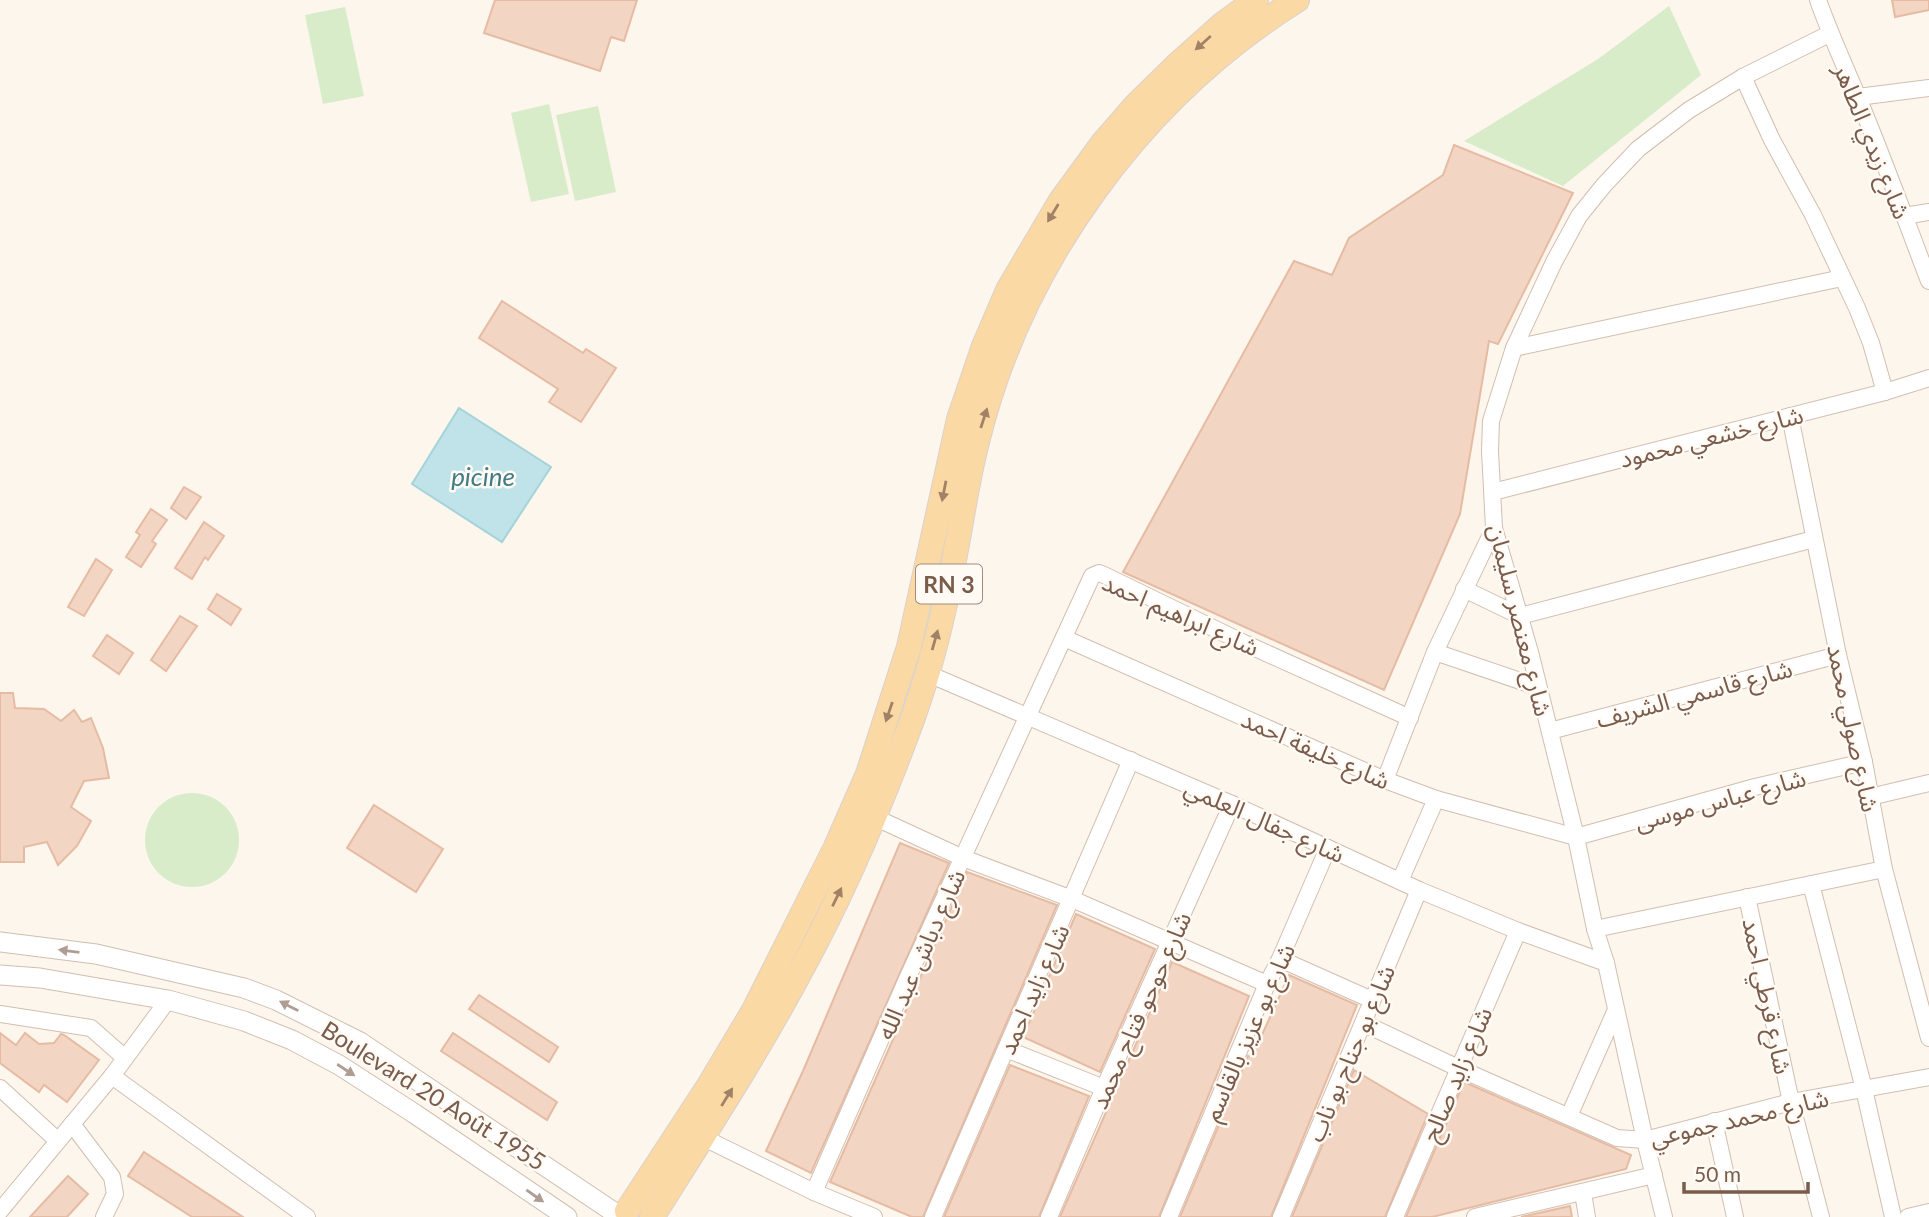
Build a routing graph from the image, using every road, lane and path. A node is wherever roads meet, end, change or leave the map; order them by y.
1 (1297, 0) edge
2 (1818, 0) edge
3 (1246, 3) edge
4 (1829, 34) junction
5 (1743, 77) junction
6 (1929, 88) edge
7 (1858, 97) junction
8 (1929, 212) edge
9 (1904, 216) junction
10 (1842, 278) junction
11 (1929, 281) edge
12 (1514, 348) junction
13 (1929, 378) edge
14 (1885, 392) junction
15 (1790, 416) junction
16 (1493, 492) junction
17 (1494, 528) junction
18 (1814, 539) junction
19 (1464, 589) junction
20 (1520, 616) junction
21 (1065, 638) junction
22 (1436, 652) junction
23 (1838, 655) junction
24 (926, 673) junction
25 (1538, 687) junction
26 (1029, 717) junction
27 (1410, 718) junction
28 (1550, 731) junction
29 (1131, 760) junction
30 (1864, 762) junction
31 (1385, 780) junction
32 (1929, 783) edge
33 (1870, 797) junction
34 (1436, 799) junction
35 (1232, 804) junction
36 (874, 817) junction
37 (1576, 837) junction
38 (1328, 848) junction
39 (963, 858) junction
40 (1884, 869) junction
41 (1400, 881) junction
42 (1811, 884) junction
43 (1419, 890) junction
44 (1747, 897) junction
45 (1072, 899) junction
46 (1595, 929) junction
47 (1518, 932) junction
48 (0, 942) edge
49 (1171, 943) junction
50 (1280, 959) junction
51 (1606, 963) junction
52 (0, 975) edge
53 (1267, 984) junction
54 (168, 1000) junction
55 (1372, 1000) junction
56 (1615, 1012) junction
57 (0, 1014) edge
58 (1363, 1023) junction
59 (1929, 1038) edge
60 (1006, 1049) junction
61 (125, 1058) junction
62 (1458, 1068) junction
63 (112, 1076) junction
64 (1929, 1077) edge
65 (0, 1088) edge
66 (1104, 1088) junction
67 (1864, 1089) junction
68 (1791, 1102) junction
69 (1569, 1116) junction
70 (1714, 1121) junction
71 (72, 1124) junction
72 (702, 1137) junction
73 (1645, 1140) junction
74 (58, 1141) junction
75 (1654, 1175) junction
76 (814, 1192) junction
77 (1583, 1193) junction
78 (0, 1211) edge
79 (1929, 1212) edge
80 (623, 1215) edge
81 (104, 1217) edge
82 (307, 1217) edge
83 (567, 1217) edge
84 (652, 1217) edge
85 (874, 1217) edge
86 (933, 1217) edge
87 (1049, 1217) edge
88 (1169, 1217) edge
89 (1281, 1217) edge
90 (1395, 1217) edge
91 (1475, 1217) edge
92 (1587, 1217) edge
93 (1664, 1217) edge
94 (1735, 1217) edge
95 (1821, 1217) edge
96 (1893, 1217) edge
97 (1908, 1217) edge

24 -> 1 main road, RN 3
2 - 4 street, شارع زيدي الطاهر
3 -> 80 main road, RN 3
4 - 5 street, شارع معنصر سليمان
4 - 7 street, شارع زيدي الطاهر
5 - 10 street
5 - 12 street, شارع معنصر سليمان
6 - 7 street
7 - 9 street, شارع زيدي الطاهر
8 - 9 street
9 - 11 street, شارع زيدي الطاهر
10 - 12 street
10 - 14 street
12 - 16 street, شارع معنصر سليمان
13 - 14 street, شارع خشعي محمود
14 - 15 street, شارع خشعي محمود
15 - 16 street, شارع خشعي محمود
15 - 18 street, شارع صولي محمد
16 - 17 street, شارع معنصر سليمان
17 - 19 street
17 - 20 street, شارع معنصر سليمان
18 - 20 street
18 - 23 street, شارع صولي محمد
19 - 20 street
19 - 22 street
20 - 25 street, شارع معنصر سليمان
21 - 26 street, شارع ابراهيم احمد
21 - 27 street, شارع ابراهيم احمد
21 - 31 street, شارع خليفة احمد
22 - 25 street
22 - 27 street
23 - 28 street, شارع قاسمي الشريف
23 - 30 street, شارع صولي محمد
24 - 26 street, شارع جفال العلمي
24 - 36 main road, RN 3
25 - 28 street, شارع معنصر سليمان
26 - 29 street, شارع جفال العلمي
26 - 39 street, شارع دباش عبد الله
27 - 31 street
28 - 37 street, شارع معنصر سليمان
29 - 35 street, شارع جفال العلمي
29 - 45 street, شارع زايد احمد
30 - 33 street, شارع صولي محمد
30 - 37 street, شارع عباس موسى
31 - 34 street, شارع خليفة احمد
32 - 33 street
33 - 40 street, شارع صولي محمد
34 - 37 street, شارع خليفة احمد
34 - 41 street
35 - 38 street, شارع جفال العلمي
35 - 49 street, شارع حوحو فتاح محمد
36 - 39 street
72 -> 36 main road, RN 3
37 - 46 street, شارع معنصر سليمان
38 - 41 street, شارع جفال العلمي
38 - 50 street, شارع بو عزيز بالقاسم
39 - 45 street
39 - 76 street, شارع دباش عبد الله
40 - 42 street
40 - 59 street, شارع صولي محمد
41 - 43 street, شارع جفال العلمي
42 - 44 street
42 - 67 street
43 - 47 street, شارع جفال العلمي
43 - 55 street, شارع بو جناح بو ناب
44 - 46 street
44 - 68 street, شارع قرطي احمد
45 - 49 street
45 - 60 street, شارع زايد احمد
46 - 51 street, شارع معنصر سليمان
47 - 51 street, شارع جفال العلمي
47 - 62 street, شارع زايد صالح
80 -> 48 street, Boulevard 20 Août 1955
49 - 53 street
49 - 66 street, شارع حوحو فتاح محمد
50 - 53 street, شارع بو عزيز بالقاسم
50 - 55 street
51 - 56 street, شارع معنصر سليمان
52 - 54 street, Boulevard 20 Août 1955
53 - 88 street, شارع بو عزيز بالقاسم
54 - 61 street
54 -> 83 street, Boulevard 20 Août 1955
55 - 58 street, شارع بو جناح بو ناب
56 - 69 street
56 - 73 street, شارع معنصر سليمان
57 - 61 street
58 - 62 street, شارع محمد جموعي
58 - 89 street, شارع بو جناح بو ناب
60 - 66 street
60 - 86 street, شارع زايد احمد
61 - 63 street
62 - 69 street, شارع محمد جموعي
62 - 90 street, شارع زايد صالح
63 - 71 street
63 - 82 street
64 - 67 street, شارع محمد جموعي
65 - 74 street
66 - 87 street, شارع حوحو فتاح محمد
67 - 68 street, شارع محمد جموعي
67 - 96 street
68 - 70 street, شارع محمد جموعي
68 - 95 street, شارع قرطي احمد
69 - 73 street, شارع محمد جموعي
70 - 73 street, شارع محمد جموعي
70 - 94 street
71 - 74 street
71 - 81 street
72 - 76 street
72 - 84 main road, RN 3
73 - 75 street, شارع معنصر سليمان
74 - 78 street
75 - 77 street
75 - 93 street, شارع معنصر سليمان
76 - 85 street
77 - 91 street
77 - 92 street
79 - 97 street

